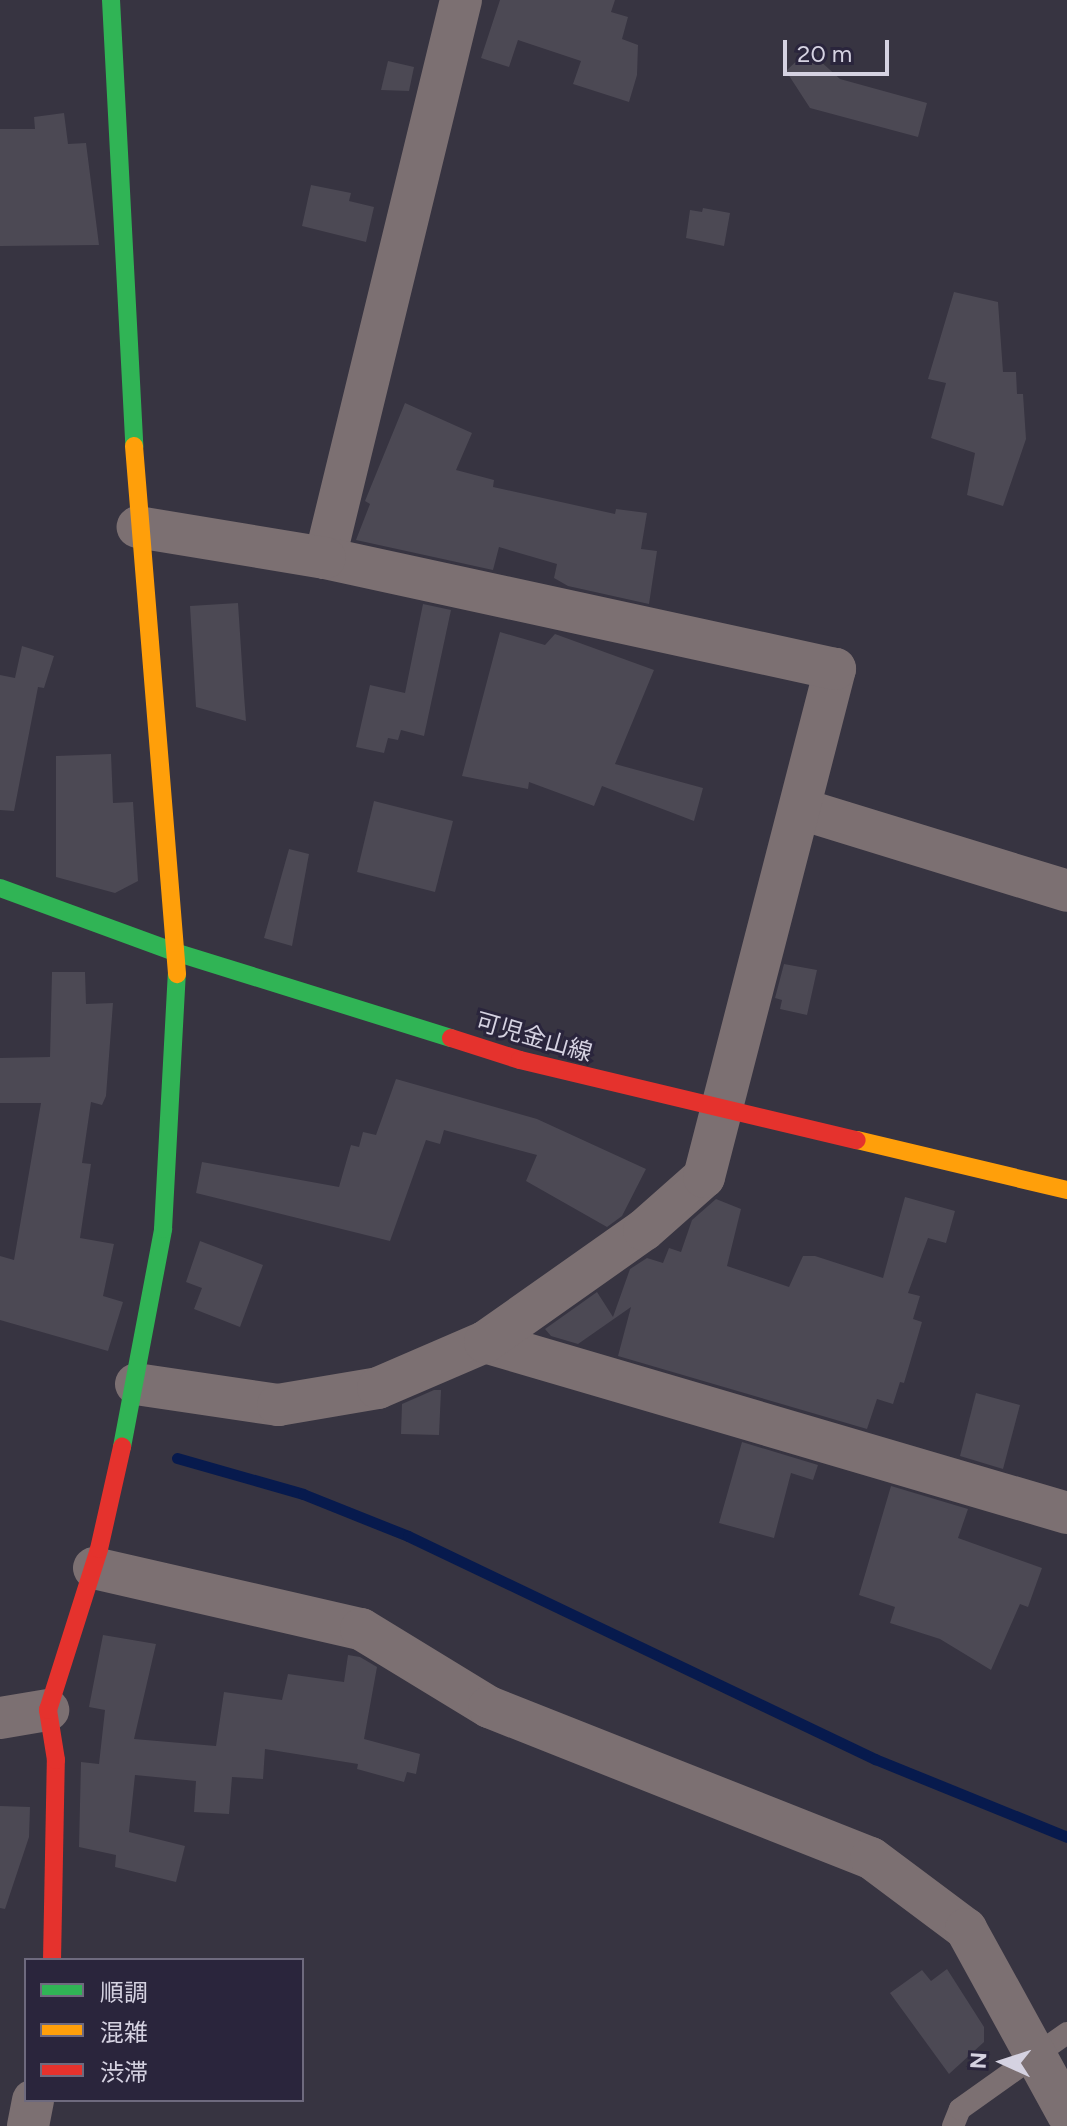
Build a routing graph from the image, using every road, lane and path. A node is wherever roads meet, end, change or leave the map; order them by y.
1 (111, 0) edge
2 (461, 0) edge
3 (138, 527) junction
4 (325, 558) junction
5 (801, 809) junction
6 (0, 888) edge
7 (1067, 891) edge
8 (178, 953) junction
9 (724, 1112) junction
10 (1067, 1190) edge
11 (485, 1342) junction
12 (136, 1384) junction
13 (1067, 1513) edge
14 (94, 1568) junction
15 (48, 1710) junction
16 (0, 1718) edge
17 (52, 1958) edge
18 (1067, 2033) edge
19 (1033, 2059) junction
20 (33, 2102) edge
21 (1067, 2113) edge
22 (28, 2126) edge
23 (953, 2126) edge

1 - 3 street
2 - 4 street
3 - 4 street
3 - 8 street
4 - 5 street
5 - 7 street
5 - 9 street
6 - 8 street, 可児金山線
8 - 9 street, 可児金山線
8 - 12 street
9 - 10 street, 可児金山線
9 - 11 street
11 - 12 street
11 - 13 street
12 - 14 street
14 - 15 street
14 - 19 street
15 - 16 street
15 - 17 street
18 - 19 lane
19 - 21 street
19 - 23 lane
20 - 22 street

